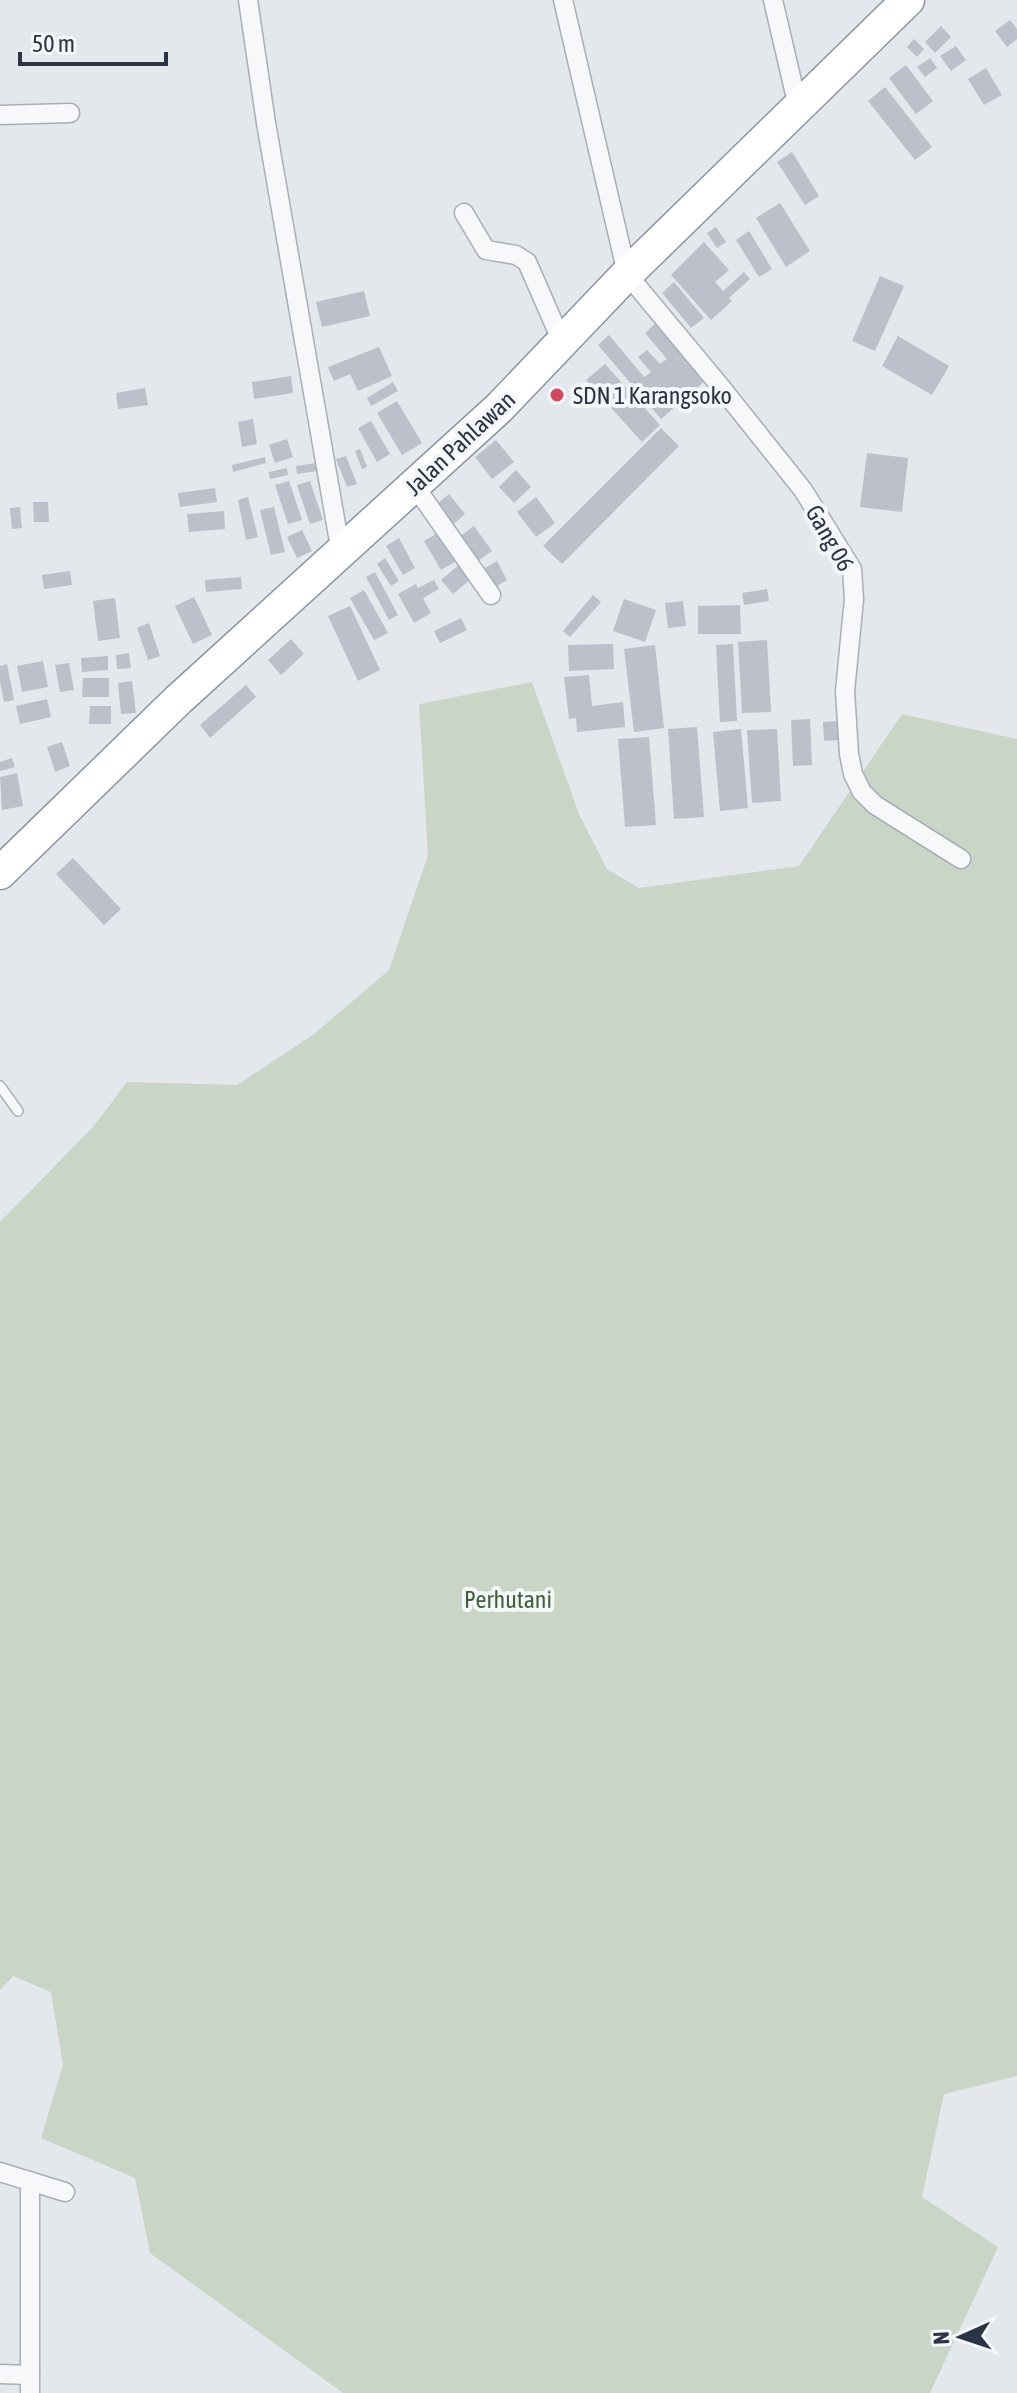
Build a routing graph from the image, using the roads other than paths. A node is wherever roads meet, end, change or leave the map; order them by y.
1 (248, 0) edge
2 (563, 0) edge
3 (773, 0) edge
4 (908, 0) edge
5 (798, 107) junction
6 (70, 113) dead end
7 (0, 115) edge
8 (464, 213) dead end
9 (627, 274) junction
10 (562, 342) junction
11 (414, 485) junction
12 (341, 553) junction
13 (491, 595) dead end
14 (961, 859) dead end
15 (0, 873) edge
16 (0, 1086) edge
17 (18, 1111) dead end
18 (0, 2172) edge
19 (30, 2181) junction
20 (65, 2192) dead end
21 (0, 2374) edge
22 (30, 2384) edge

1 - 12 street
2 - 9 street
3 - 5 street
4 - 5 highway, Jalan Pahlawan
5 - 9 highway, Jalan Pahlawan
6 - 7 street
8 - 10 street
9 - 10 highway, Jalan Pahlawan
9 - 14 street, Gang 06
10 - 11 highway, Jalan Pahlawan
11 - 12 highway, Jalan Pahlawan
11 - 13 street
12 - 15 highway, Jalan Pahlawan
16 - 17 lane
18 - 19 street
19 - 20 street
19 - 22 street
21 - 22 street

